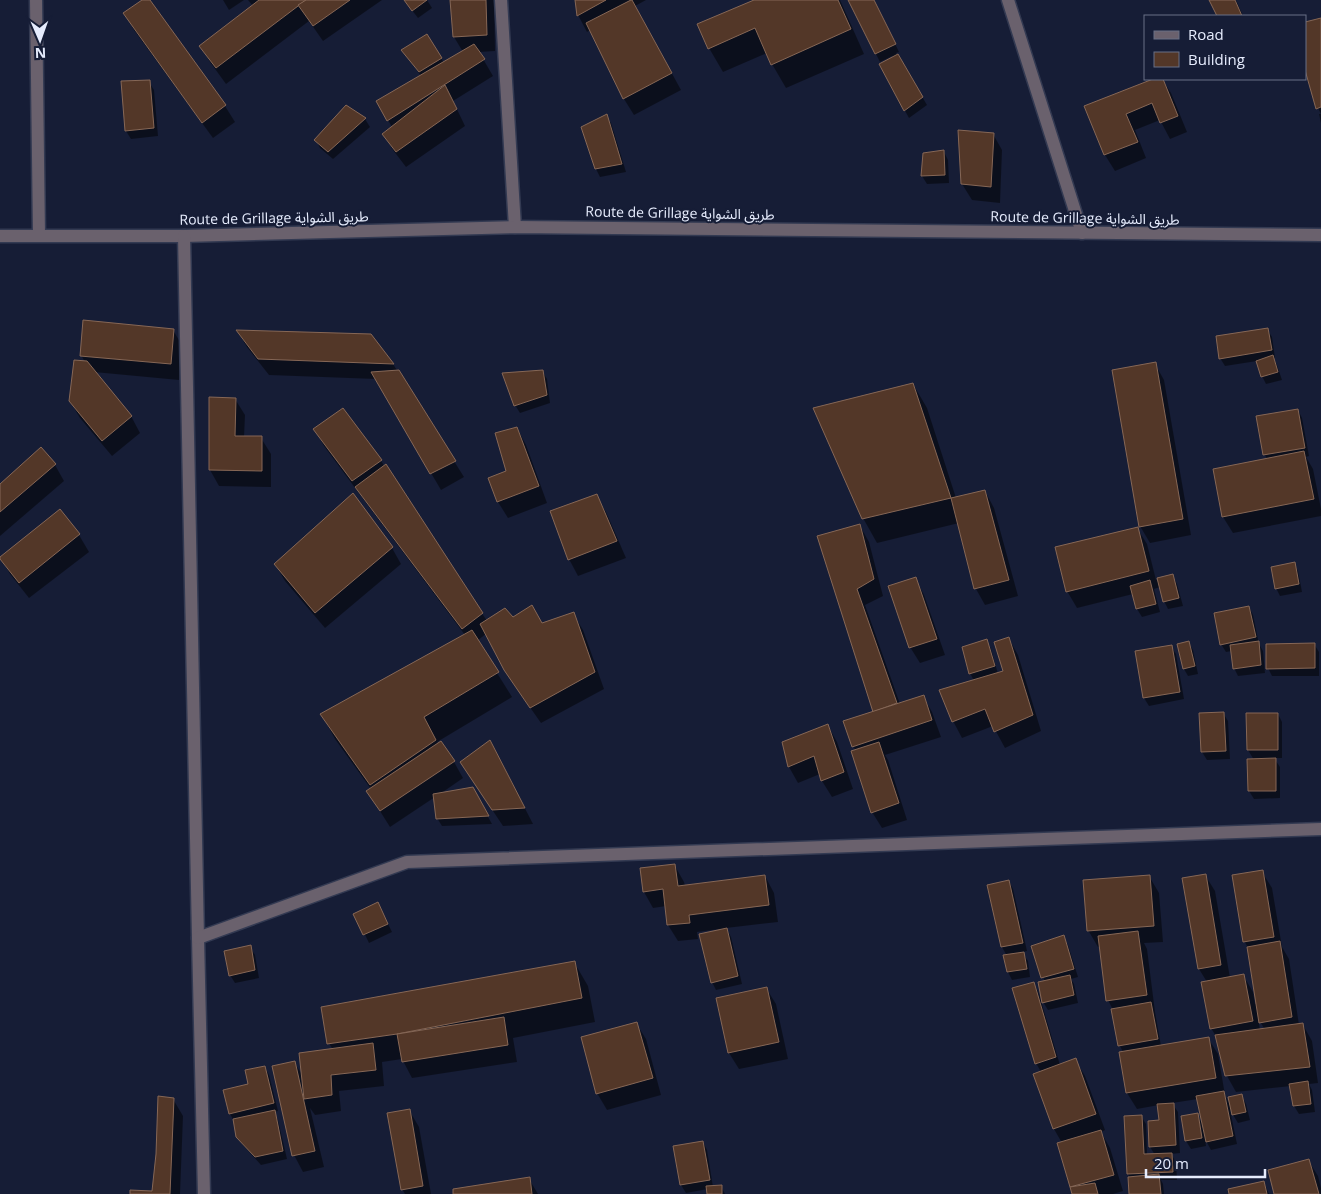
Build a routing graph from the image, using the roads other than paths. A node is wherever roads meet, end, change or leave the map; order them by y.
1 (36, 0) edge
2 (501, 0) edge
3 (1008, 0) edge
4 (515, 227) junction
5 (1082, 233) junction
6 (39, 235) junction
7 (1321, 235) edge
8 (0, 236) edge
9 (184, 236) junction
10 (1321, 829) edge
11 (198, 938) junction
12 (204, 1194) edge

1 - 6 street
2 - 4 street
3 - 5 street
4 - 5 street, Route de Grillage طريق الشواية
4 - 9 street, Route de Grillage طريق الشواية
5 - 7 street, Route de Grillage طريق الشواية
6 - 8 street, Route de Grillage طريق الشواية
6 - 9 street, Route de Grillage طريق الشواية
9 - 11 street
10 - 11 street
11 - 12 street

